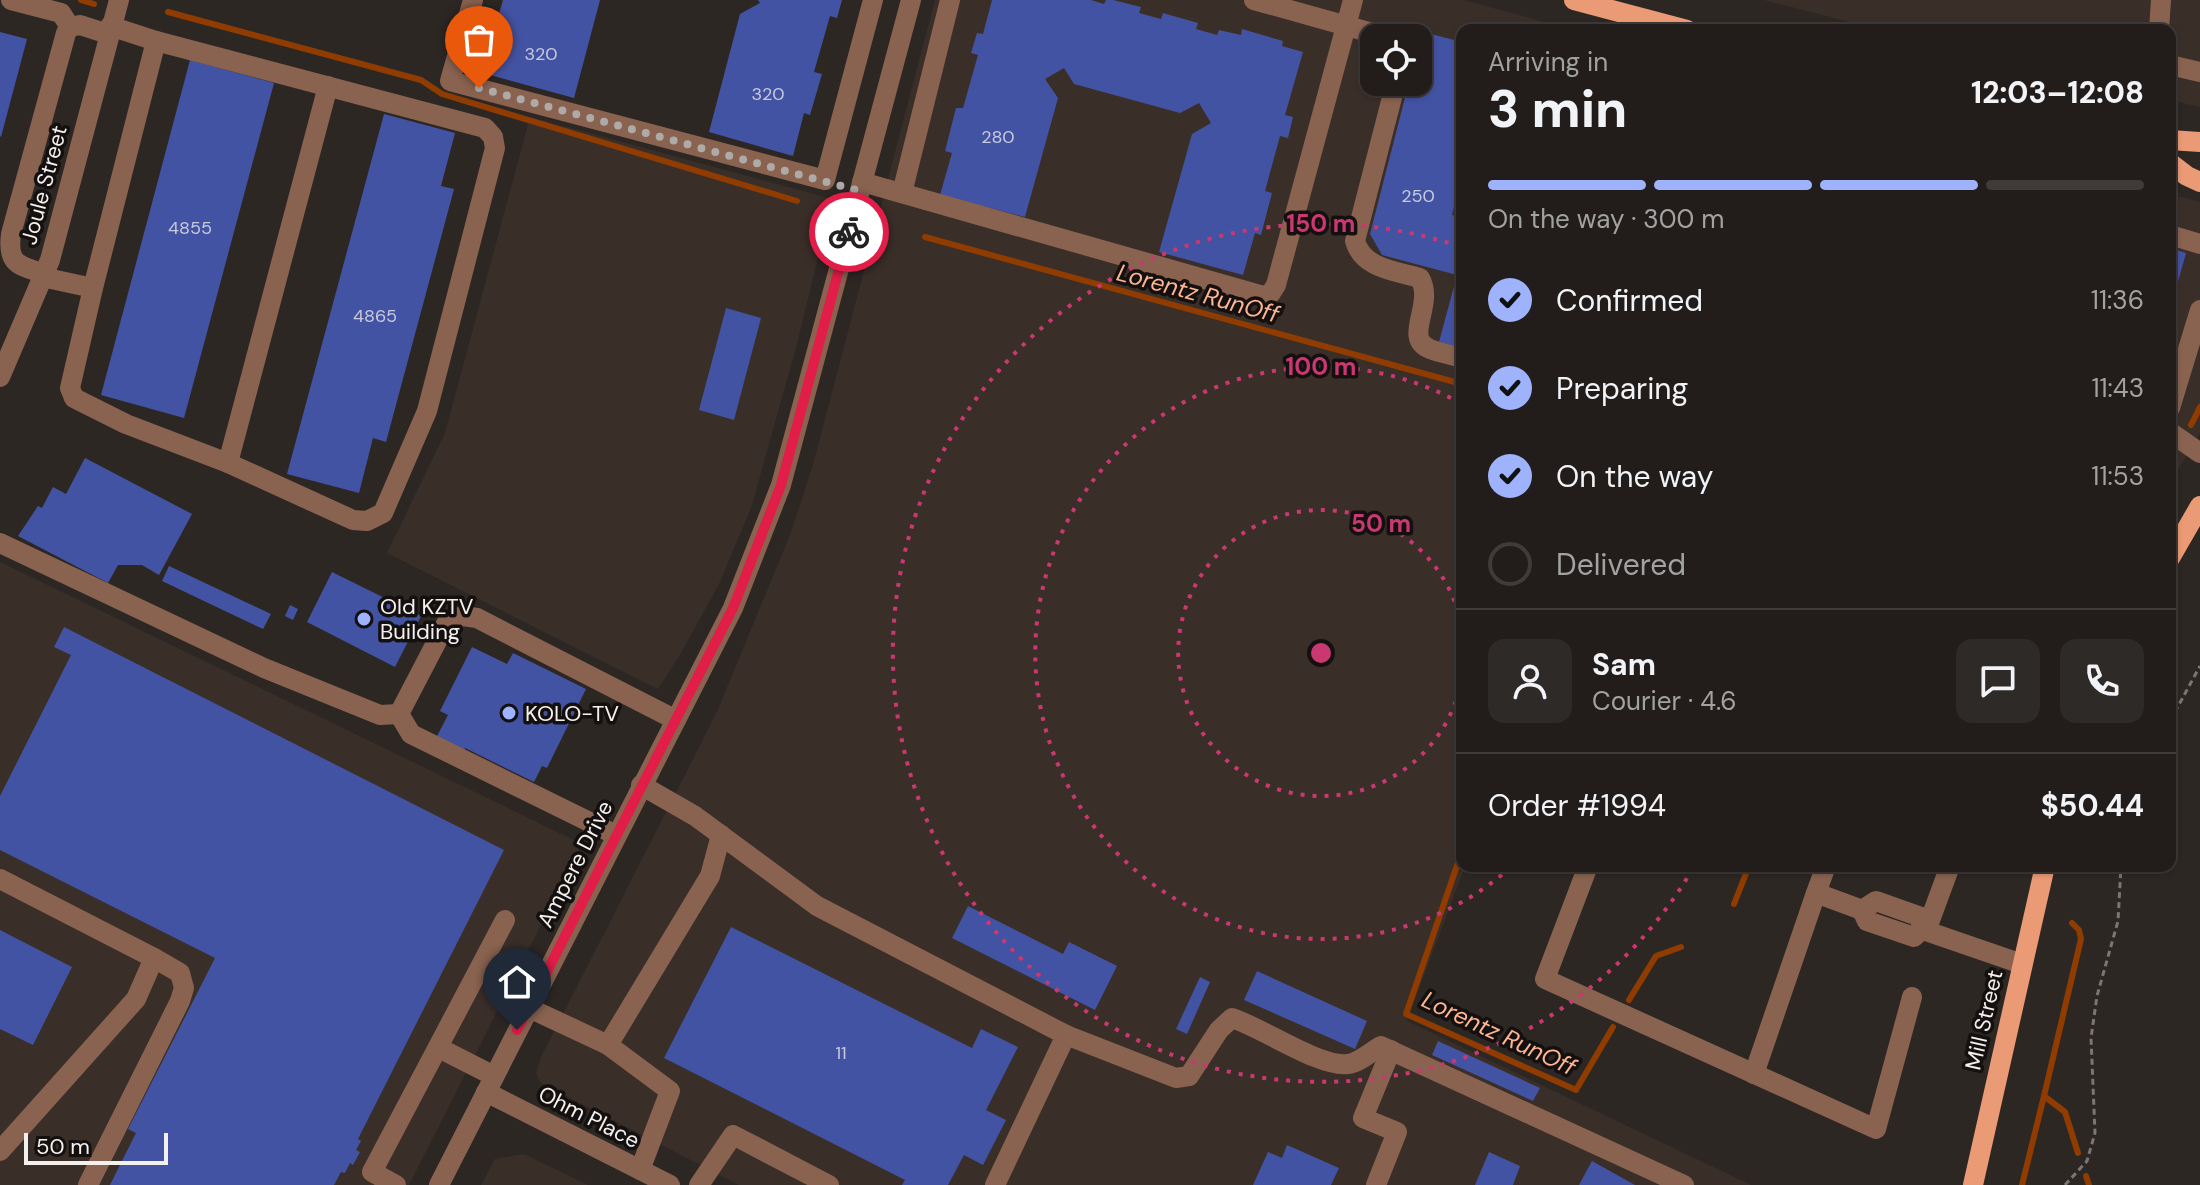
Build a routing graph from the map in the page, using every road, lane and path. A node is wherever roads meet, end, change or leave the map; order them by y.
1 (11, 0) edge
2 (119, 0) edge
3 (473, 0) edge
4 (873, 0) edge
5 (911, 0) edge
6 (950, 0) edge
7 (1254, 0) edge
8 (1353, 0) edge
9 (2161, 0) edge
10 (1583, 1) edge
11 (1347, 24) junction
12 (1653, 24) edge
13 (2159, 24) edge
14 (70, 27) junction
15 (1360, 28) edge
16 (109, 30) junction
17 (156, 41) junction
18 (2176, 66) edge
19 (2200, 72) edge
20 (328, 86) junction
21 (1392, 96) edge
22 (2176, 140) edge
23 (2200, 142) edge
24 (2176, 168) edge
25 (825, 180) junction
26 (2200, 182) edge
27 (861, 186) junction
28 (902, 193) junction
29 (2176, 237) edge
30 (2200, 244) edge
31 (6, 256) edge
32 (43, 276) junction
33 (93, 288) junction
34 (2200, 310) edge
35 (1456, 356) edge
36 (0, 377) edge
37 (2176, 388) edge
38 (2176, 436) edge
39 (2200, 453) edge
40 (228, 463) junction
41 (2200, 506) edge
42 (0, 543) edge
43 (2176, 548) edge
44 (2200, 666) edge
45 (2176, 710) edge
46 (399, 714) junction
47 (676, 720) junction
48 (641, 785) junction
49 (616, 835) junction
50 (721, 835) junction
51 (1586, 872) edge
52 (1824, 872) edge
53 (1948, 872) edge
54 (2044, 872) edge
55 (2121, 872) edge
56 (0, 879) edge
57 (1816, 893) junction
58 (505, 920) dead end
59 (1924, 930) junction
60 (154, 958) junction
61 (2022, 964) junction
62 (1912, 997) dead end
63 (529, 1008) junction
64 (1066, 1035) junction
65 (608, 1045) junction
66 (439, 1048) junction
67 (1391, 1050) junction
68 (1754, 1074) junction
69 (490, 1084) junction
70 (0, 1151) edge
71 (640, 1170) junction
72 (1673, 1183) edge
73 (88, 1185) edge
74 (396, 1185) edge
75 (439, 1185) edge
76 (670, 1185) edge
77 (699, 1185) edge
78 (829, 1185) edge
79 (995, 1185) edge
80 (1376, 1185) edge
81 (1973, 1185) edge
82 (2065, 1185) edge

1 - 14 street
2 - 16 street, Joule Street
3 - 25 street
4 - 25 street
5 - 27 street, Ampere Drive
6 - 28 street
7 - 11 street
8 - 11 street
9 - 13 street
10 - 12 main road
11 - 15 street
11 - 28 street
14 - 16 street
14 - 31 street
16 - 17 street
16 - 32 street, Joule Street
17 - 20 street
17 - 33 street
18 - 19 street
20 - 40 street
20 - 40 street
21 - 35 street
22 - 23 main road
24 - 26 main road
25 - 27 street
27 - 28 street
27 - 47 street, Ampere Drive
29 - 30 street
31 - 32 street
32 - 33 street
32 - 36 street, Joule Street
33 - 40 street
34 - 37 street
38 - 39 street
41 - 43 main road
42 - 46 street
44 - 45 path
46 - 47 street
46 - 49 street
47 - 48 street, Ampere Drive
48 - 49 street, Ampere Drive
48 - 50 street
49 - 63 street, Ampere Drive
50 - 64 street
50 - 65 street
51 - 68 street
52 - 57 street
53 - 59 street
54 - 61 main road, Mill Street
55 - 82 path
56 - 60 street
57 - 59 street
57 - 68 street
58 - 66 street
59 - 61 street
60 - 70 street
60 - 73 street
61 - 81 main road, Mill Street
62 - 68 street
63 - 65 street
63 - 69 street, Ampere Drive
64 - 67 street
64 - 79 street
65 - 71 street
66 - 69 street, Ohm Place
66 - 74 street
67 - 72 street
67 - 80 street
69 - 71 street, Ohm Place
69 - 75 street, Ampere Drive
71 - 76 street, Ohm Place
77 - 78 street

